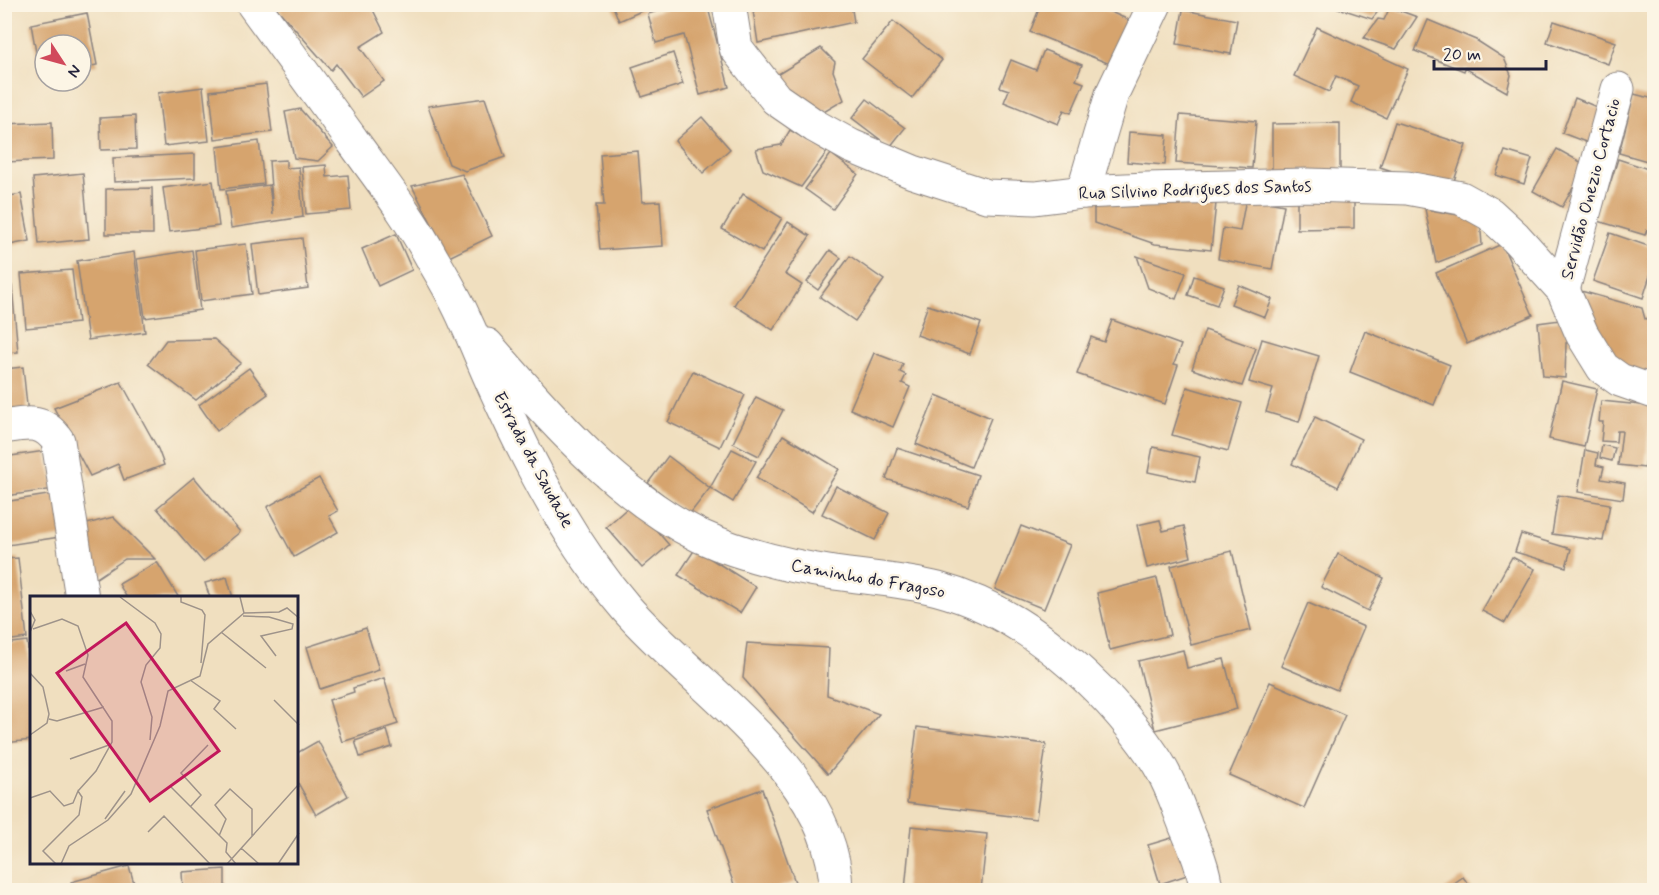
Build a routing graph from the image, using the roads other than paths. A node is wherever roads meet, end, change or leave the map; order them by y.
1 (253, 4) edge
2 (1155, 4) edge
3 (729, 5) edge
4 (1618, 89) dead end
5 (1083, 192) junction
6 (1563, 290) junction
7 (466, 321) junction
8 (1654, 392) edge
9 (4, 427) edge
10 (82, 596) edge
11 (836, 891) edge
12 (1206, 891) edge

1 - 7 street, Estrada da Saudade
2 - 5 street
3 - 5 street, Rua Silvino Rodrigues dos Santos
4 - 6 street, Servidão Onezio Cortacio
5 - 6 street, Rua Silvino Rodrigues dos Santos
6 - 8 street, Rua Silvino Rodrigues dos Santos
7 - 11 street, Estrada da Saudade
7 - 12 street, Caminho do Fragoso
9 - 10 street

